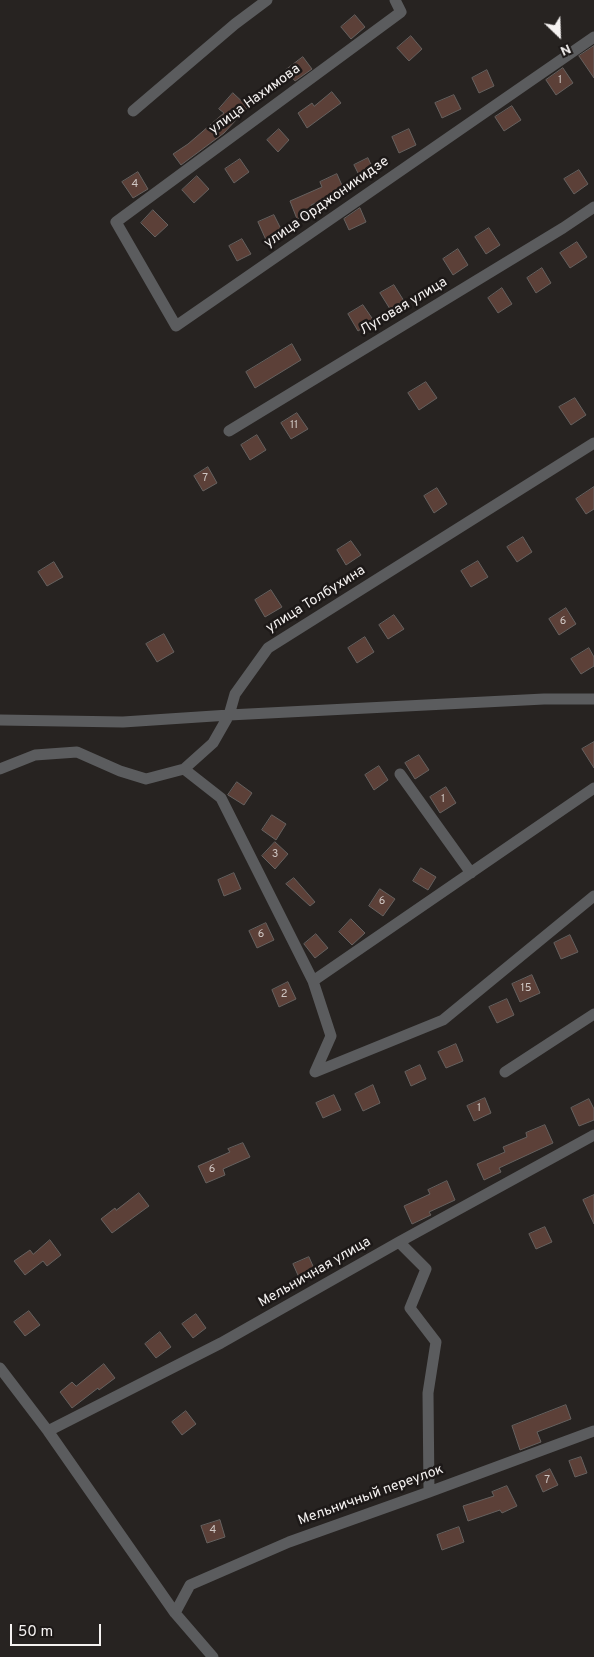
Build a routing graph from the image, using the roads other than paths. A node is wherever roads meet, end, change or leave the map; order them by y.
1 (267, 0) edge
2 (395, 0) edge
3 (594, 37) edge
4 (133, 111) dead end
5 (594, 208) edge
6 (116, 222) joint
7 (229, 431) dead end
8 (594, 443) edge
9 (594, 699) edge
10 (229, 715) junction
11 (0, 720) edge
12 (0, 769) edge
13 (184, 769) junction
14 (400, 774) dead end
15 (594, 788) edge
16 (471, 873) junction
17 (594, 896) edge
18 (313, 982) junction
19 (594, 1014) edge
20 (505, 1072) dead end
21 (594, 1135) edge
22 (399, 1242) junction
23 (0, 1368) edge
24 (48, 1431) junction
25 (594, 1431) edge
26 (429, 1492) junction
27 (176, 1612) junction
28 (213, 1657) edge

1 - 4 street
2 - 6 street, улица Нахимова
3 - 6 street, улица Орджоникидзе
5 - 7 street, Луговая улица
8 - 10 street, улица Толбухина
9 - 10 street
10 - 11 street
10 - 13 street, улица Толбухина
12 - 13 street, улица Толбухина
13 - 18 street
14 - 16 street
15 - 16 street
16 - 18 street
17 - 18 street
19 - 20 street
21 - 22 street, Мельничная улица
22 - 24 street, Мельничная улица
22 - 26 street
23 - 24 street
24 - 27 street
25 - 26 street, Мельничный переулок
26 - 27 street, Мельничный переулок
27 - 28 street

